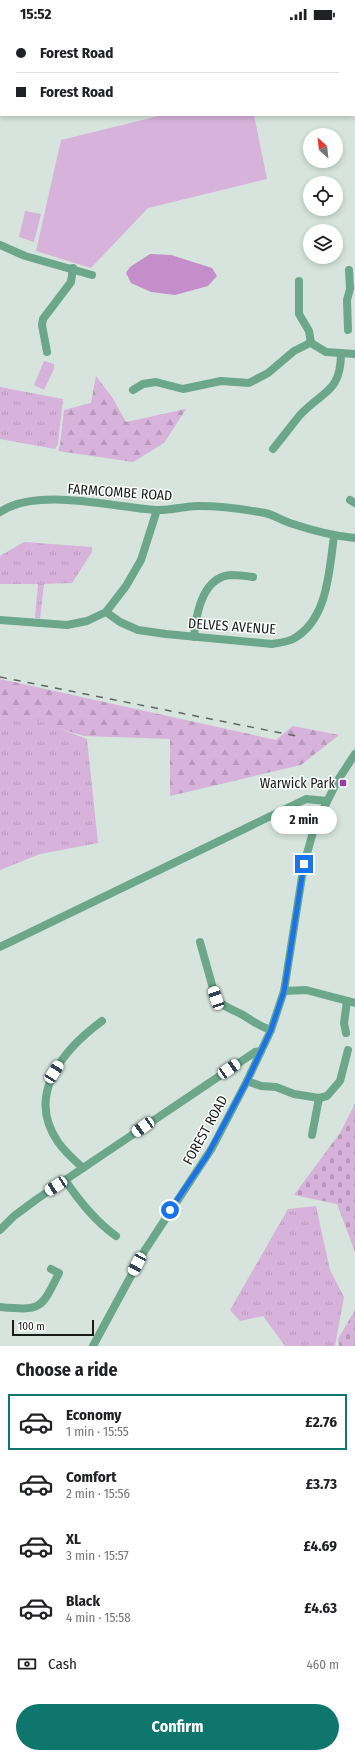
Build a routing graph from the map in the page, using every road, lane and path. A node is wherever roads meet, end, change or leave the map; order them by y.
1 (0, 245) edge
2 (73, 268) junction
3 (349, 270) dead end
4 (92, 275) dead end
5 (302, 286) dead end
6 (351, 305) edge
7 (348, 330) dead end
8 (311, 344) junction
9 (47, 352) dead end
10 (341, 353) junction
11 (355, 354) edge
12 (136, 385) dead end
13 (273, 449) dead end
14 (157, 510) junction
15 (0, 512) edge
16 (334, 536) junction
17 (355, 538) edge
18 (253, 577) dead end
19 (106, 612) junction
20 (0, 620) edge
21 (194, 637) junction
22 (355, 754) edge
23 (327, 801) junction
24 (200, 942) dead end
25 (0, 947) edge
26 (284, 991) junction
27 (351, 1002) edge
28 (102, 1021) dead end
29 (271, 1030) junction
30 (346, 1033) dead end
31 (348, 1050) dead end
32 (261, 1051) junction
33 (247, 1081) junction
34 (319, 1098) junction
35 (312, 1135) dead end
36 (83, 1168) junction
37 (65, 1180) junction
38 (0, 1230) edge
39 (116, 1236) dead end
40 (52, 1269) dead end
41 (0, 1307) edge
42 (92, 1346) edge

1 - 2 street
2 - 4 street
2 - 9 street
3 - 6 street
5 - 8 street
6 - 7 street
8 - 10 street
8 - 12 street
10 - 11 street
10 - 13 street
14 - 15 street, FARMCOMBE ROAD
14 - 16 street, FARMCOMBE ROAD
14 - 19 street
16 - 17 street, FARMCOMBE ROAD
16 - 21 street, DELVES AVENUE
18 - 21 street
19 - 20 street
19 - 21 street, DELVES AVENUE
22 - 23 street, FOREST ROAD
23 - 25 street
23 - 26 street, FOREST ROAD
24 - 29 street
26 - 27 street
26 - 29 street, FOREST ROAD
27 - 30 street
28 - 36 street
29 - 32 street, FOREST ROAD
31 - 34 street
32 - 33 street, FOREST ROAD
32 - 36 street
33 - 34 street
33 - 42 street, FOREST ROAD
34 - 35 street
36 - 37 street
37 - 38 street
37 - 39 street
40 - 41 street

